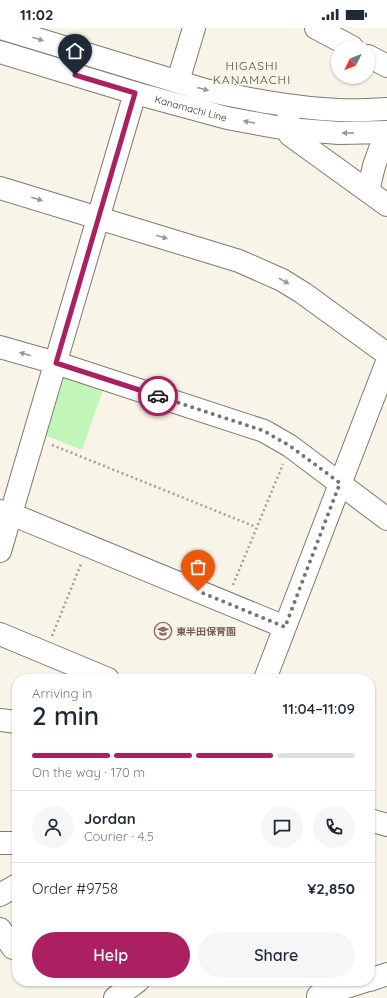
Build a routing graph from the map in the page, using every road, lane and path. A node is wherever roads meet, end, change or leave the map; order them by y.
1 (1, 28) edge
2 (194, 28) edge
3 (316, 28) edge
4 (339, 40) edge
5 (0, 52) edge
6 (375, 60) edge
7 (387, 66) edge
8 (178, 81) junction
9 (135, 93) junction
10 (290, 106) junction
11 (387, 109) edge
12 (287, 129) junction
13 (387, 132) edge
14 (0, 188) edge
15 (368, 191) junction
16 (387, 205) edge
17 (99, 218) junction
18 (0, 347) edge
19 (387, 354) edge
20 (387, 362) edge
21 (56, 363) junction
22 (34, 437) junction
23 (290, 446) junction
24 (340, 483) junction
25 (5, 512) edge
26 (387, 519) edge
27 (256, 527) junction
28 (89, 546) junction
29 (0, 551) edge
30 (226, 603) junction
31 (285, 627) junction
32 (0, 634) edge
33 (45, 653) junction
34 (96, 674) edge
35 (267, 674) edge
36 (0, 720) edge
37 (12, 721) edge
38 (375, 821) edge
39 (387, 825) edge
40 (0, 843) edge
41 (12, 843) edge
42 (12, 887) edge
43 (0, 895) edge
44 (0, 929) edge
45 (12, 947) edge
46 (387, 974) edge
47 (375, 978) edge
48 (131, 986) edge
49 (343, 986) edge
50 (316, 992) edge
51 (114, 998) edge

1 -> 8 street
2 - 8 street
3 - 4 street
5 - 9 street, Kanamachi Line
6 - 7 street
8 -> 10 street
12 -> 9 street, Kanamachi Line
9 - 17 street
10 - 11 street
10 - 12 street
13 -> 12 street, Kanamachi Line
12 - 15 street
13 - 15 street
14 -> 17 street
15 - 16 street
17 -> 19 street
17 - 21 street
21 -> 18 street
20 - 24 street
21 - 22 street
21 - 23 street
22 - 25 street
22 - 27 path
23 - 24 street
23 - 27 path
24 - 26 street
24 - 31 street
25 - 28 street
25 - 29 street
27 - 30 path
28 - 30 street
28 - 33 path
30 - 31 street
31 - 35 street
32 - 33 street
33 - 34 street
36 - 37 street
38 - 39 street
40 - 41 street
42 - 43 street
44 - 45 street
46 - 47 street
48 - 51 street
49 - 50 street

